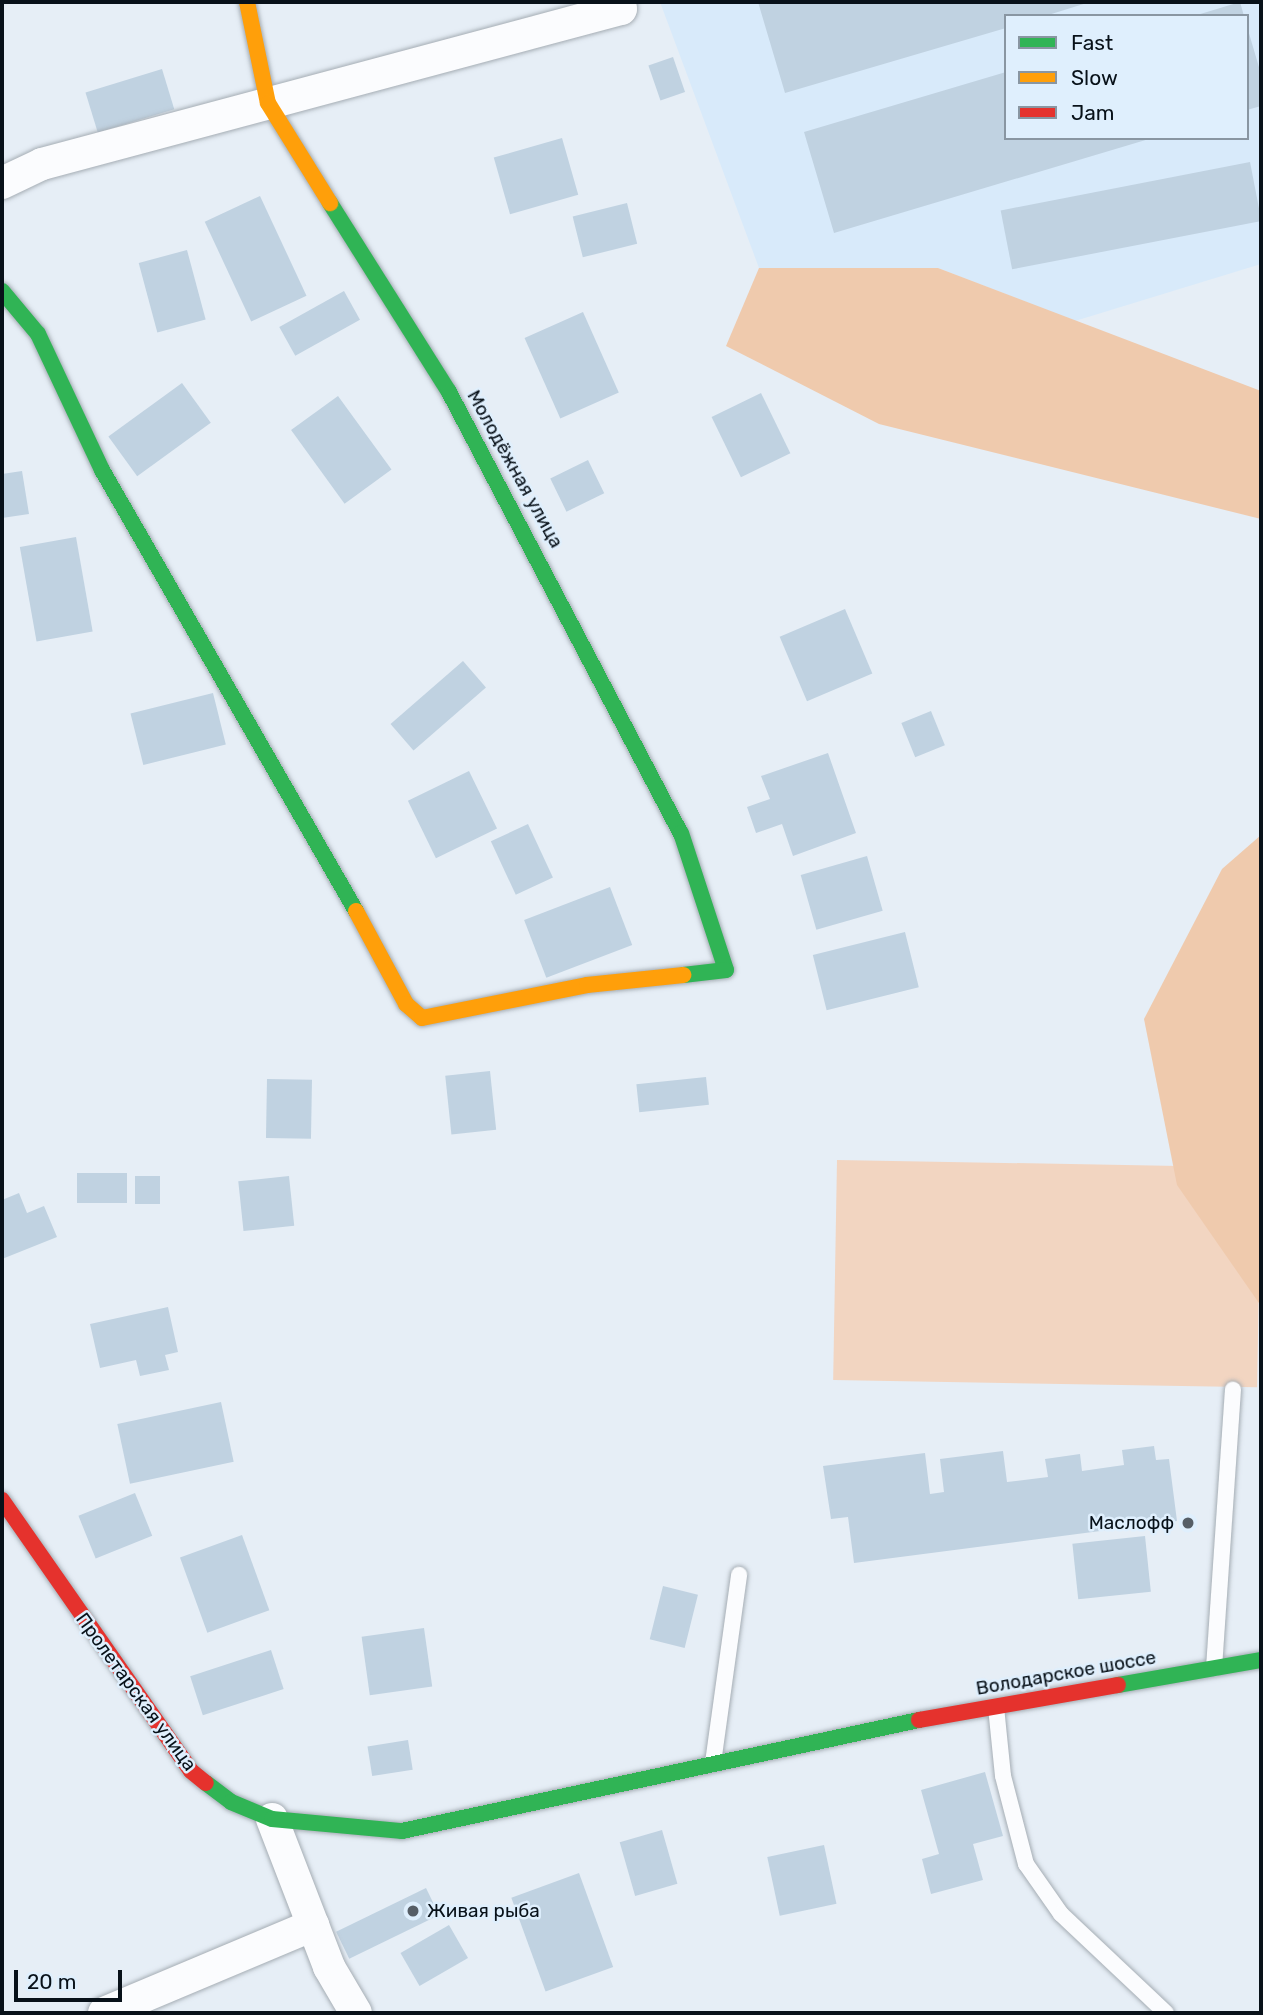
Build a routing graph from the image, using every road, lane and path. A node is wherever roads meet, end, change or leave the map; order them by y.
1 (247, 2) edge
2 (620, 2) edge
3 (268, 103) junction
4 (2, 183) edge
5 (2, 291) edge
6 (1233, 1390) dead end
7 (2, 1500) edge
8 (739, 1575) dead end
9 (1261, 1660) edge
10 (1214, 1668) junction
11 (996, 1707) junction
12 (713, 1763) junction
13 (272, 1819) junction
14 (313, 1925) junction
15 (104, 2013) edge
16 (356, 2013) edge
17 (1166, 2013) edge

1 - 3 street, Молодёжная улица
2 - 3 street
3 - 4 street
3 - 5 street, Молодёжная улица
6 - 10 lane
7 - 13 street, Пролетарская улица
8 - 12 lane
9 - 10 street, Володарское шоссе
10 - 11 street, Володарское шоссе
11 - 12 street, Володарское шоссе
11 - 17 lane
12 - 13 street, Пролетарская улица
13 - 14 street
14 - 15 street
14 - 16 street

